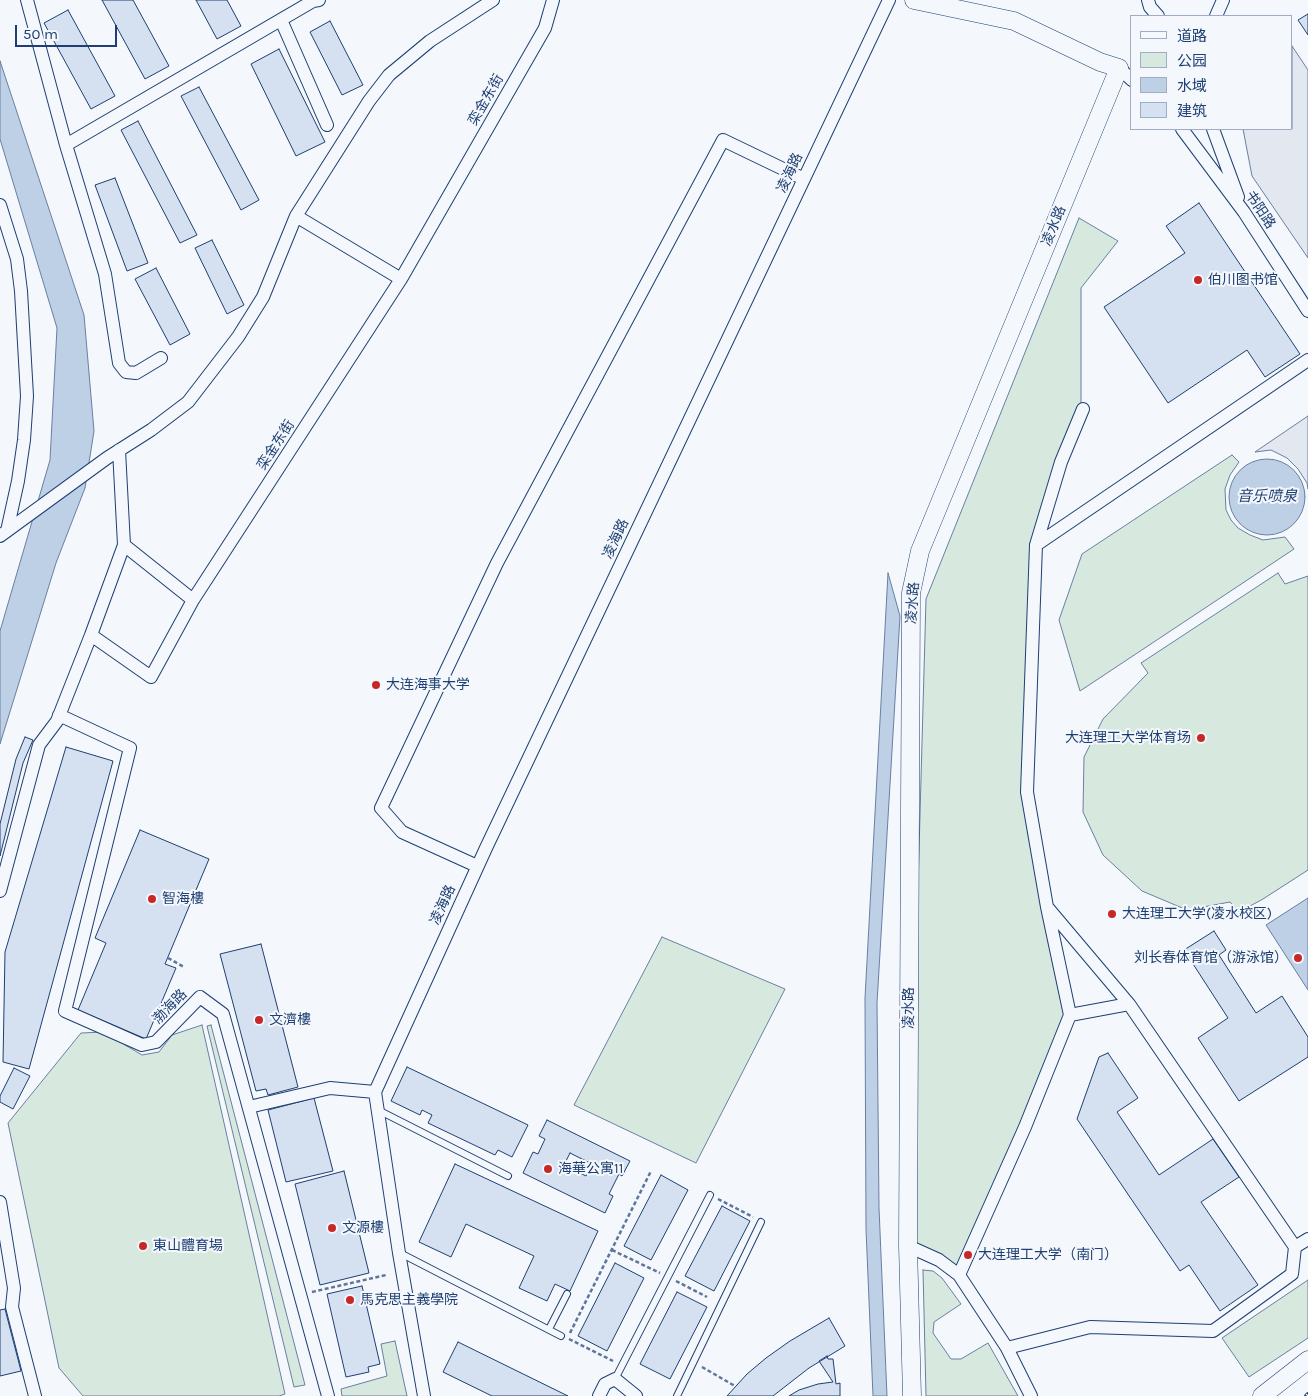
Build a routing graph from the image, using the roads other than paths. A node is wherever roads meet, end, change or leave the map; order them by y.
1 (27, 0) edge
2 (319, 0) edge
3 (494, 0) edge
4 (552, 0) edge
5 (889, 0) edge
6 (914, 0) edge
7 (1148, 0) edge
8 (1223, 0) edge
9 (1157, 15) edge
10 (1216, 15) edge
11 (281, 20) junction
12 (1126, 74) edge
13 (327, 125) dead end
14 (1183, 130) edge
15 (1213, 130) edge
16 (66, 145) junction
17 (804, 179) junction
18 (0, 205) edge
19 (1244, 212) junction
20 (296, 216) junction
21 (401, 279) junction
22 (1308, 311) edge
23 (161, 358) dead end
24 (1308, 360) edge
25 (1084, 410) dead end
26 (119, 450) junction
27 (8, 531) edge
28 (124, 545) junction
29 (1036, 546) junction
30 (194, 600) junction
31 (91, 635) junction
32 (59, 715) junction
33 (477, 866) junction
34 (0, 890) edge
35 (1047, 907) junction
36 (1128, 1004) junction
37 (1070, 1015) junction
38 (375, 1092) junction
39 (249, 1107) junction
40 (378, 1110) junction
41 (508, 1176) dead end
42 (710, 1195) road end
43 (0, 1202) edge
44 (761, 1222) road end
45 (1308, 1239) edge
46 (908, 1246) junction
47 (1295, 1247) junction
48 (399, 1253) junction
49 (959, 1275) junction
50 (566, 1294) dead end
51 (549, 1330) junction
52 (562, 1336) dead end
53 (1007, 1348) junction
54 (1308, 1360) edge
55 (615, 1378) junction
56 (35, 1396) edge
57 (328, 1396) edge
58 (424, 1396) edge
59 (599, 1396) edge
60 (636, 1396) edge
61 (677, 1396) edge
62 (912, 1396) edge
63 (1031, 1396) edge
64 (1262, 1396) edge

1 - 16 street
2 - 11 street
3 - 20 street
4 - 21 street, 栾金东街
5 - 17 street, 凌海路
6 - 12 main road, 凌水路
7 - 9 street
8 - 10 street
11 - 13 street
11 - 16 street
12 - 46 main road, 凌水路
14 - 19 street, 书阳路
15 - 19 street
16 - 23 street
17 - 33 street, 凌海路
17 - 33 street
18 - 27 street
19 - 22 street, 书阳路
20 - 21 street
20 - 26 street
21 - 30 street, 栾金东街
24 - 29 street
25 - 29 street
26 - 27 street
26 - 28 street
28 - 30 street
28 - 31 street
29 - 35 street
30 - 31 street, 栾金东街
31 - 32 street
32 - 34 street
32 - 39 street, 渤海路
33 - 38 street, 凌海路
35 - 36 street
35 - 37 street
36 - 37 street
36 - 47 street
37 - 49 street
38 - 39 street
38 - 40 street
39 - 57 street, 渤海路
40 - 41 lane
40 - 48 street
42 - 55 lane
43 - 56 street
44 - 61 lane
45 - 47 street
46 - 49 street
46 - 62 main road, 凌水路
47 - 53 street
48 - 51 lane
48 - 58 street
49 - 53 street
50 - 51 lane
51 - 52 lane
53 - 63 street
54 - 64 main road
55 - 59 street
55 - 60 street

